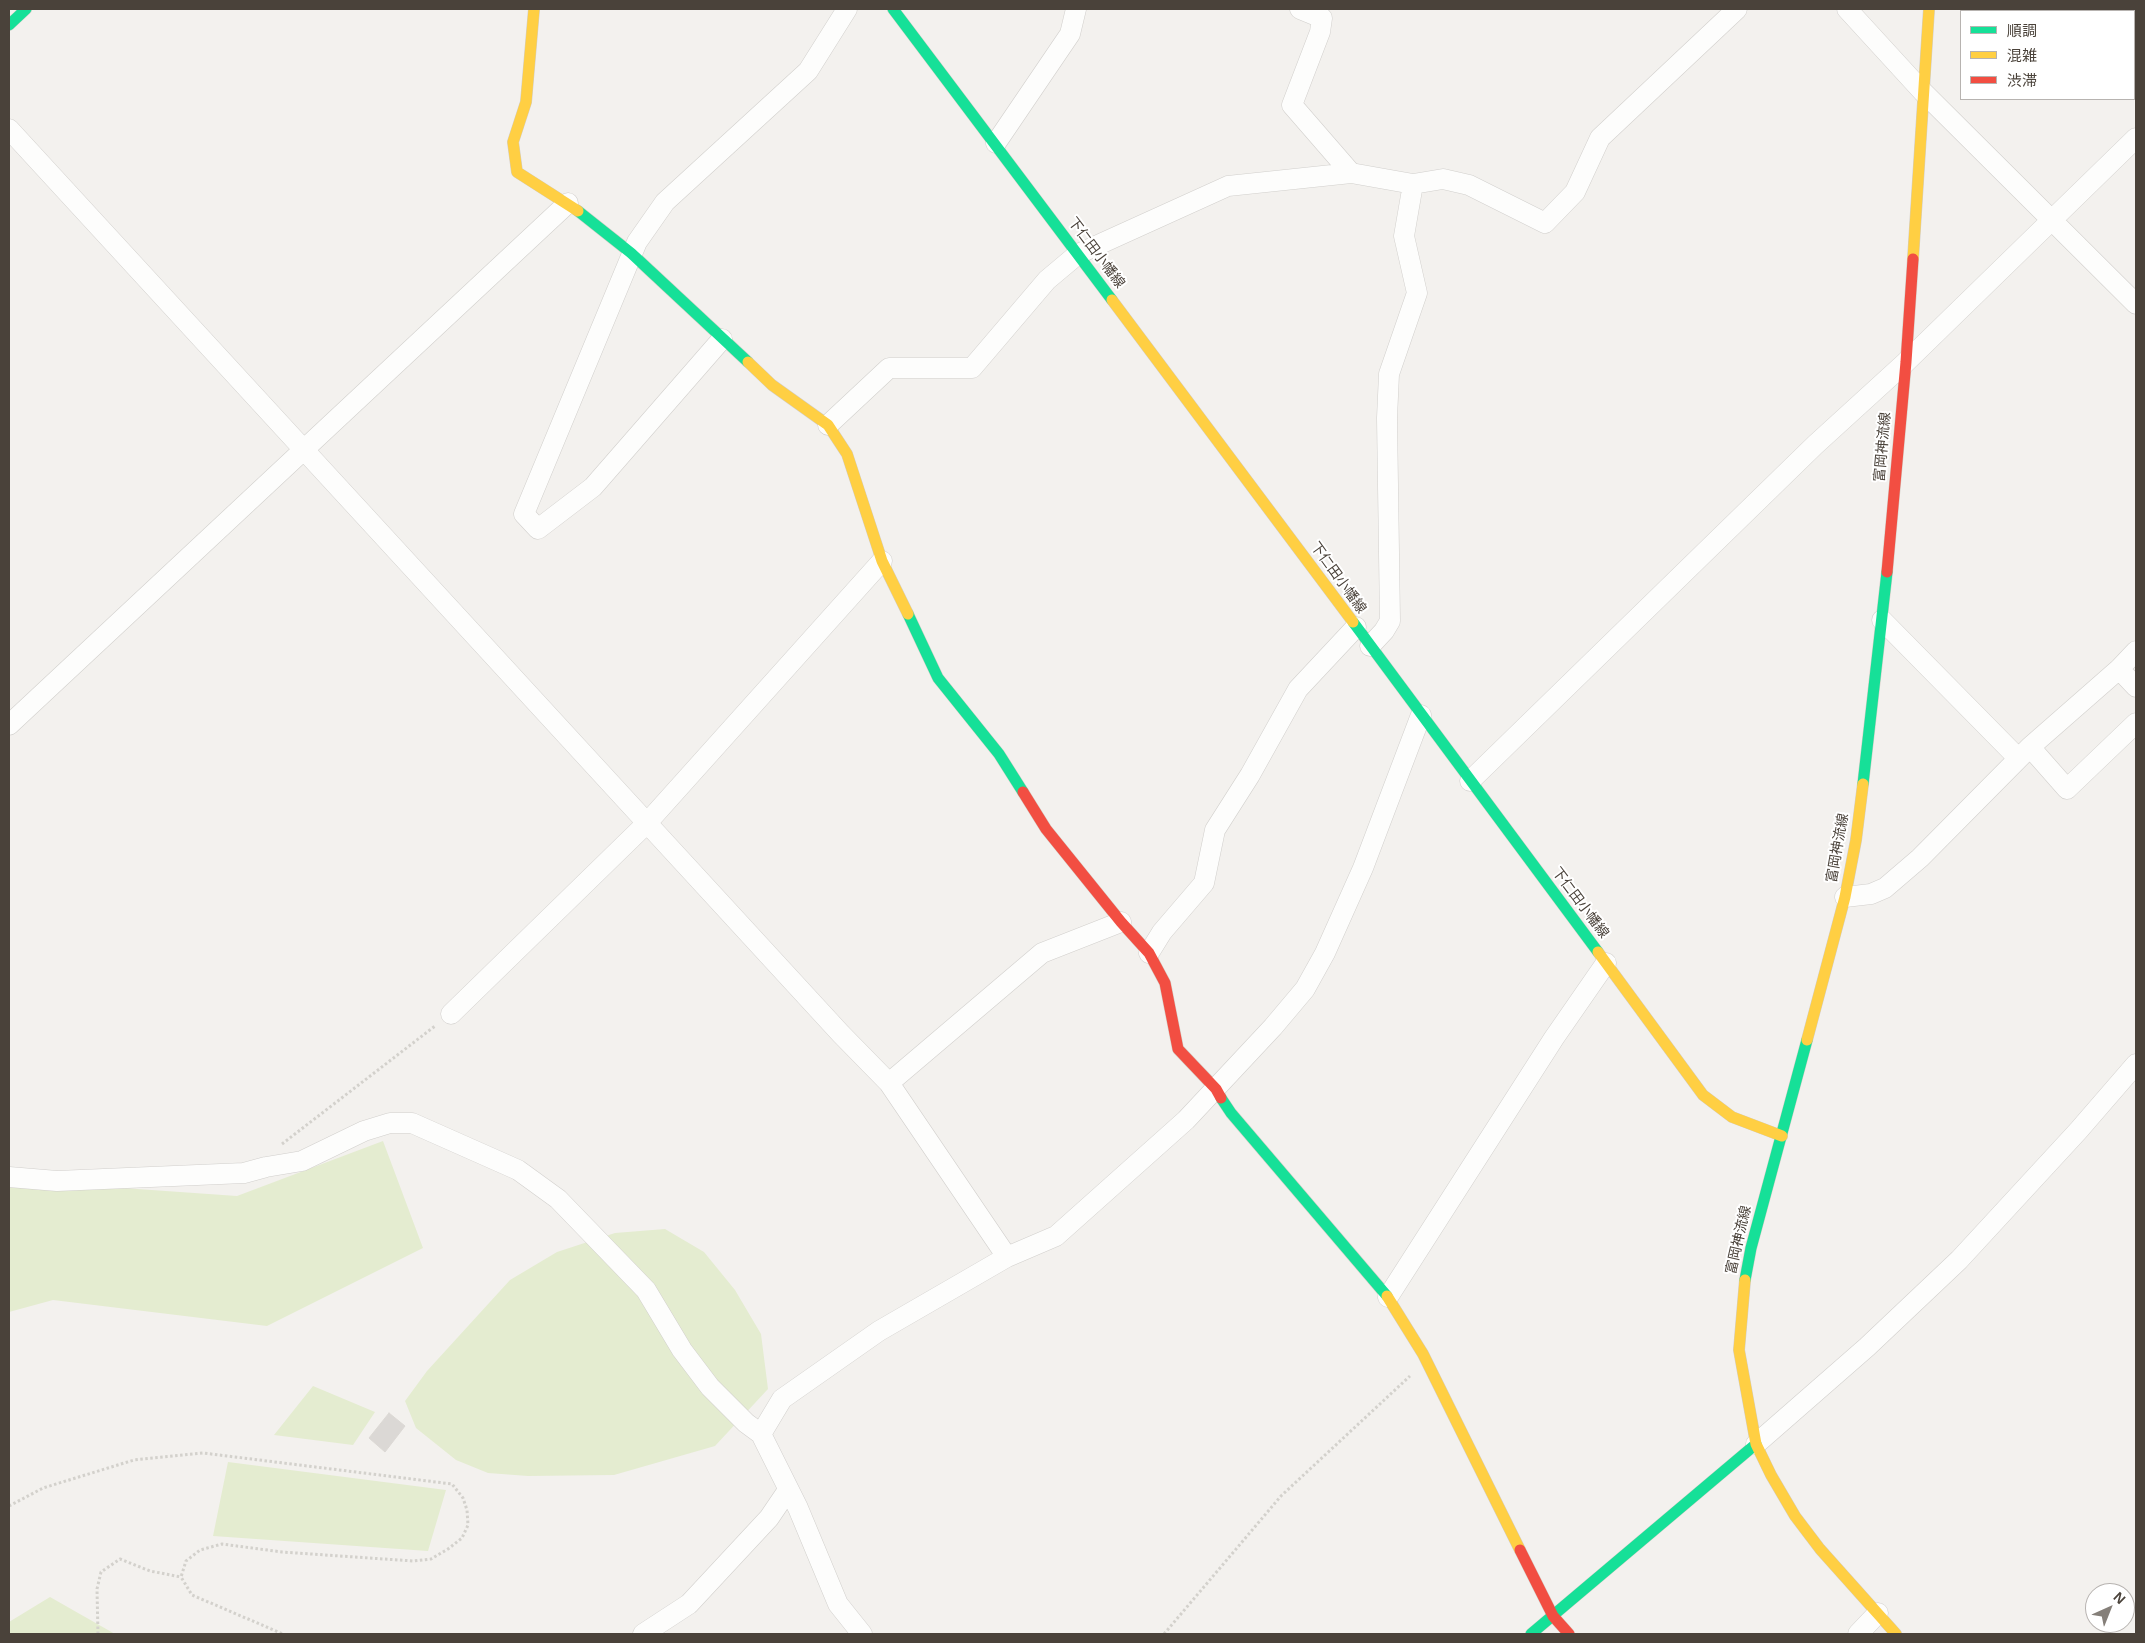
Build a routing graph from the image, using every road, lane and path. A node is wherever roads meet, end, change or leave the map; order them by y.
1 (26, 9) edge
2 (534, 9) edge
3 (847, 9) edge
4 (893, 9) edge
5 (1076, 9) edge
6 (1300, 9) edge
7 (1737, 9) edge
8 (1848, 9) edge
9 (1929, 9) edge
10 (9, 25) edge
11 (1923, 92) junction
12 (9, 129) edge
13 (2136, 138) edge
14 (996, 143) junction
15 (1351, 173) junction
16 (1413, 184) junction
17 (568, 203) junction
18 (2052, 220) junction
19 (631, 253) junction
20 (1078, 254) junction
21 (2136, 304) edge
22 (722, 339) junction
23 (1906, 362) junction
24 (828, 425) junction
25 (304, 448) junction
26 (882, 561) junction
27 (1882, 620) junction
28 (1356, 627) junction
29 (1370, 646) junction
30 (2136, 651) edge
31 (2119, 669) junction
32 (2136, 687) edge
33 (1421, 715) junction
34 (2136, 723) edge
35 (9, 725) edge
36 (2024, 753) junction
37 (1470, 781) junction
38 (648, 823) junction
39 (1845, 897) junction
40 (1121, 922) junction
41 (1150, 953) junction
42 (1606, 963) junction
43 (451, 1014) joint
44 (2136, 1064) edge
45 (889, 1083) junction
46 (1216, 1089) junction
47 (1782, 1136) junction
48 (266, 1167) junction
49 (9, 1177) edge
50 (1007, 1257) junction
51 (1388, 1297) junction
52 (1427, 1361) junction
53 (761, 1434) junction
54 (1756, 1444) junction
55 (788, 1490) junction
56 (9, 1506) edge
57 (181, 1577) junction
58 (1878, 1613) junction
59 (1553, 1616) junction
60 (274, 1633) edge
61 (98, 1634) edge
62 (283, 1634) edge
63 (644, 1634) edge
64 (862, 1634) edge
65 (1164, 1634) edge
66 (1531, 1634) edge
67 (1570, 1634) edge
68 (1858, 1634) edge
69 (1896, 1634) edge

1 - 10 main road
2 - 17 main road
3 - 19 street
4 - 14 main road, 下仁田小幡線
5 - 14 street
6 - 15 street
7 - 16 street
8 - 11 street
9 - 11 main road, 富岡神流線
11 - 18 street
11 - 23 main road, 富岡神流線
12 - 25 street
13 - 18 street
14 - 20 main road, 下仁田小幡線
15 - 16 street
15 - 20 street
16 - 29 street
17 - 19 main road
17 - 25 street
18 - 21 street
18 - 23 street
19 - 22 main road
19 - 22 street
20 - 24 street
20 - 28 main road, 下仁田小幡線
22 - 24 main road
23 - 27 main road, 富岡神流線
23 - 37 street
24 - 26 main road
25 - 35 street
25 - 38 street
26 - 38 street
26 - 40 main road
27 - 36 street
27 - 39 main road, 富岡神流線
28 - 29 main road, 下仁田小幡線
28 - 41 street
29 - 33 main road, 下仁田小幡線
30 - 31 street
31 - 32 street
31 - 36 street
33 - 37 main road, 下仁田小幡線
33 - 46 street
34 - 36 street
36 - 39 street
37 - 42 main road, 下仁田小幡線
38 - 43 street
38 - 45 street
39 - 47 main road, 富岡神流線
40 - 41 main road
40 - 45 street
41 - 46 main road
42 - 47 main road, 下仁田小幡線
42 - 51 street
43 - 48 path
44 - 54 street
45 - 50 street
46 - 50 street
46 - 51 main road
47 - 54 main road, 富岡神流線
48 - 49 street
48 - 53 street
50 - 53 street
51 - 52 main road
52 - 59 main road
52 - 65 path
53 - 55 street
54 - 58 main road, 富岡神流線
54 - 59 main road
55 - 63 street
55 - 64 street
56 - 57 path
57 - 60 path
57 - 61 path
58 - 68 street
58 - 69 main road, 富岡神流線
59 - 66 main road
59 - 67 main road
60 - 62 path

